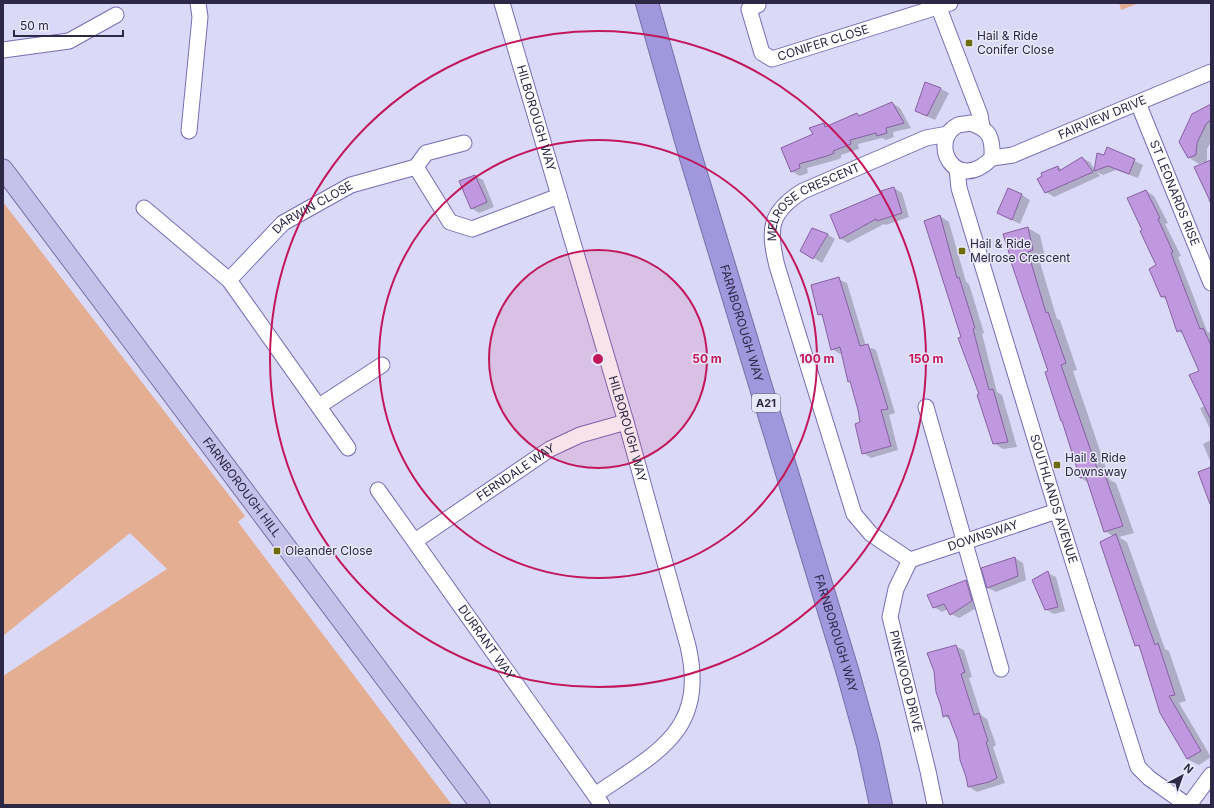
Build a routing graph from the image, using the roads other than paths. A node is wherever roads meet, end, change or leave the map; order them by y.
1 (198, 3) edge
2 (502, 3) edge
3 (647, 3) edge
4 (942, 4) edge
5 (758, 5) dead end
6 (116, 15) dead end
7 (3, 50) edge
8 (1211, 72) edge
9 (1138, 103) junction
10 (982, 127) junction
11 (189, 131) dead end
12 (948, 134) junction
13 (464, 143) dead end
14 (992, 158) junction
15 (416, 167) junction
16 (3, 169) edge
17 (957, 170) junction
18 (559, 196) junction
19 (144, 208) dead end
20 (229, 280) junction
21 (1211, 283) edge
22 (382, 365) dead end
23 (319, 406) junction
24 (926, 407) dead end
25 (626, 422) junction
26 (348, 448) dead end
27 (378, 490) dead end
28 (1057, 512) junction
29 (415, 541) junction
30 (966, 542) junction
31 (910, 560) junction
32 (1001, 669) dead end
33 (1211, 774) edge
34 (598, 800) edge
35 (1186, 804) edge
36 (480, 805) edge
37 (881, 805) edge
38 (935, 805) edge

1 - 11 street
2 - 18 street, HILBOROUGH WAY
3 - 37 highway, FARNBOROUGH WAY / A21
4 - 5 street, CONIFER CLOSE
4 - 10 street
6 - 7 street
8 - 9 street, FAIRVIEW DRIVE
9 - 14 street, FAIRVIEW DRIVE
9 - 21 street, ST LEONARDS RISE
10 - 12 street
10 - 14 street
12 - 17 street
12 - 31 street, MELROSE CRESCENT
13 - 15 street
14 - 17 street
15 - 18 street
15 - 20 street, DARWIN CLOSE
16 - 36 main road, FARNBOROUGH HILL
17 - 28 street, SOUTHLANDS AVENUE
18 - 25 street, HILBOROUGH WAY
19 - 20 street
20 - 23 street
22 - 23 street
23 - 26 street
24 - 30 street
25 - 29 street, FERNDALE WAY
25 - 34 street, HILBOROUGH WAY
27 - 29 street, DURRANT WAY
28 - 30 street, DOWNSWAY
28 - 35 street, SOUTHLANDS AVENUE
29 - 34 street, DURRANT WAY
30 - 31 street, DOWNSWAY
30 - 32 street
31 - 38 street, PINEWOOD DRIVE
33 - 35 street

